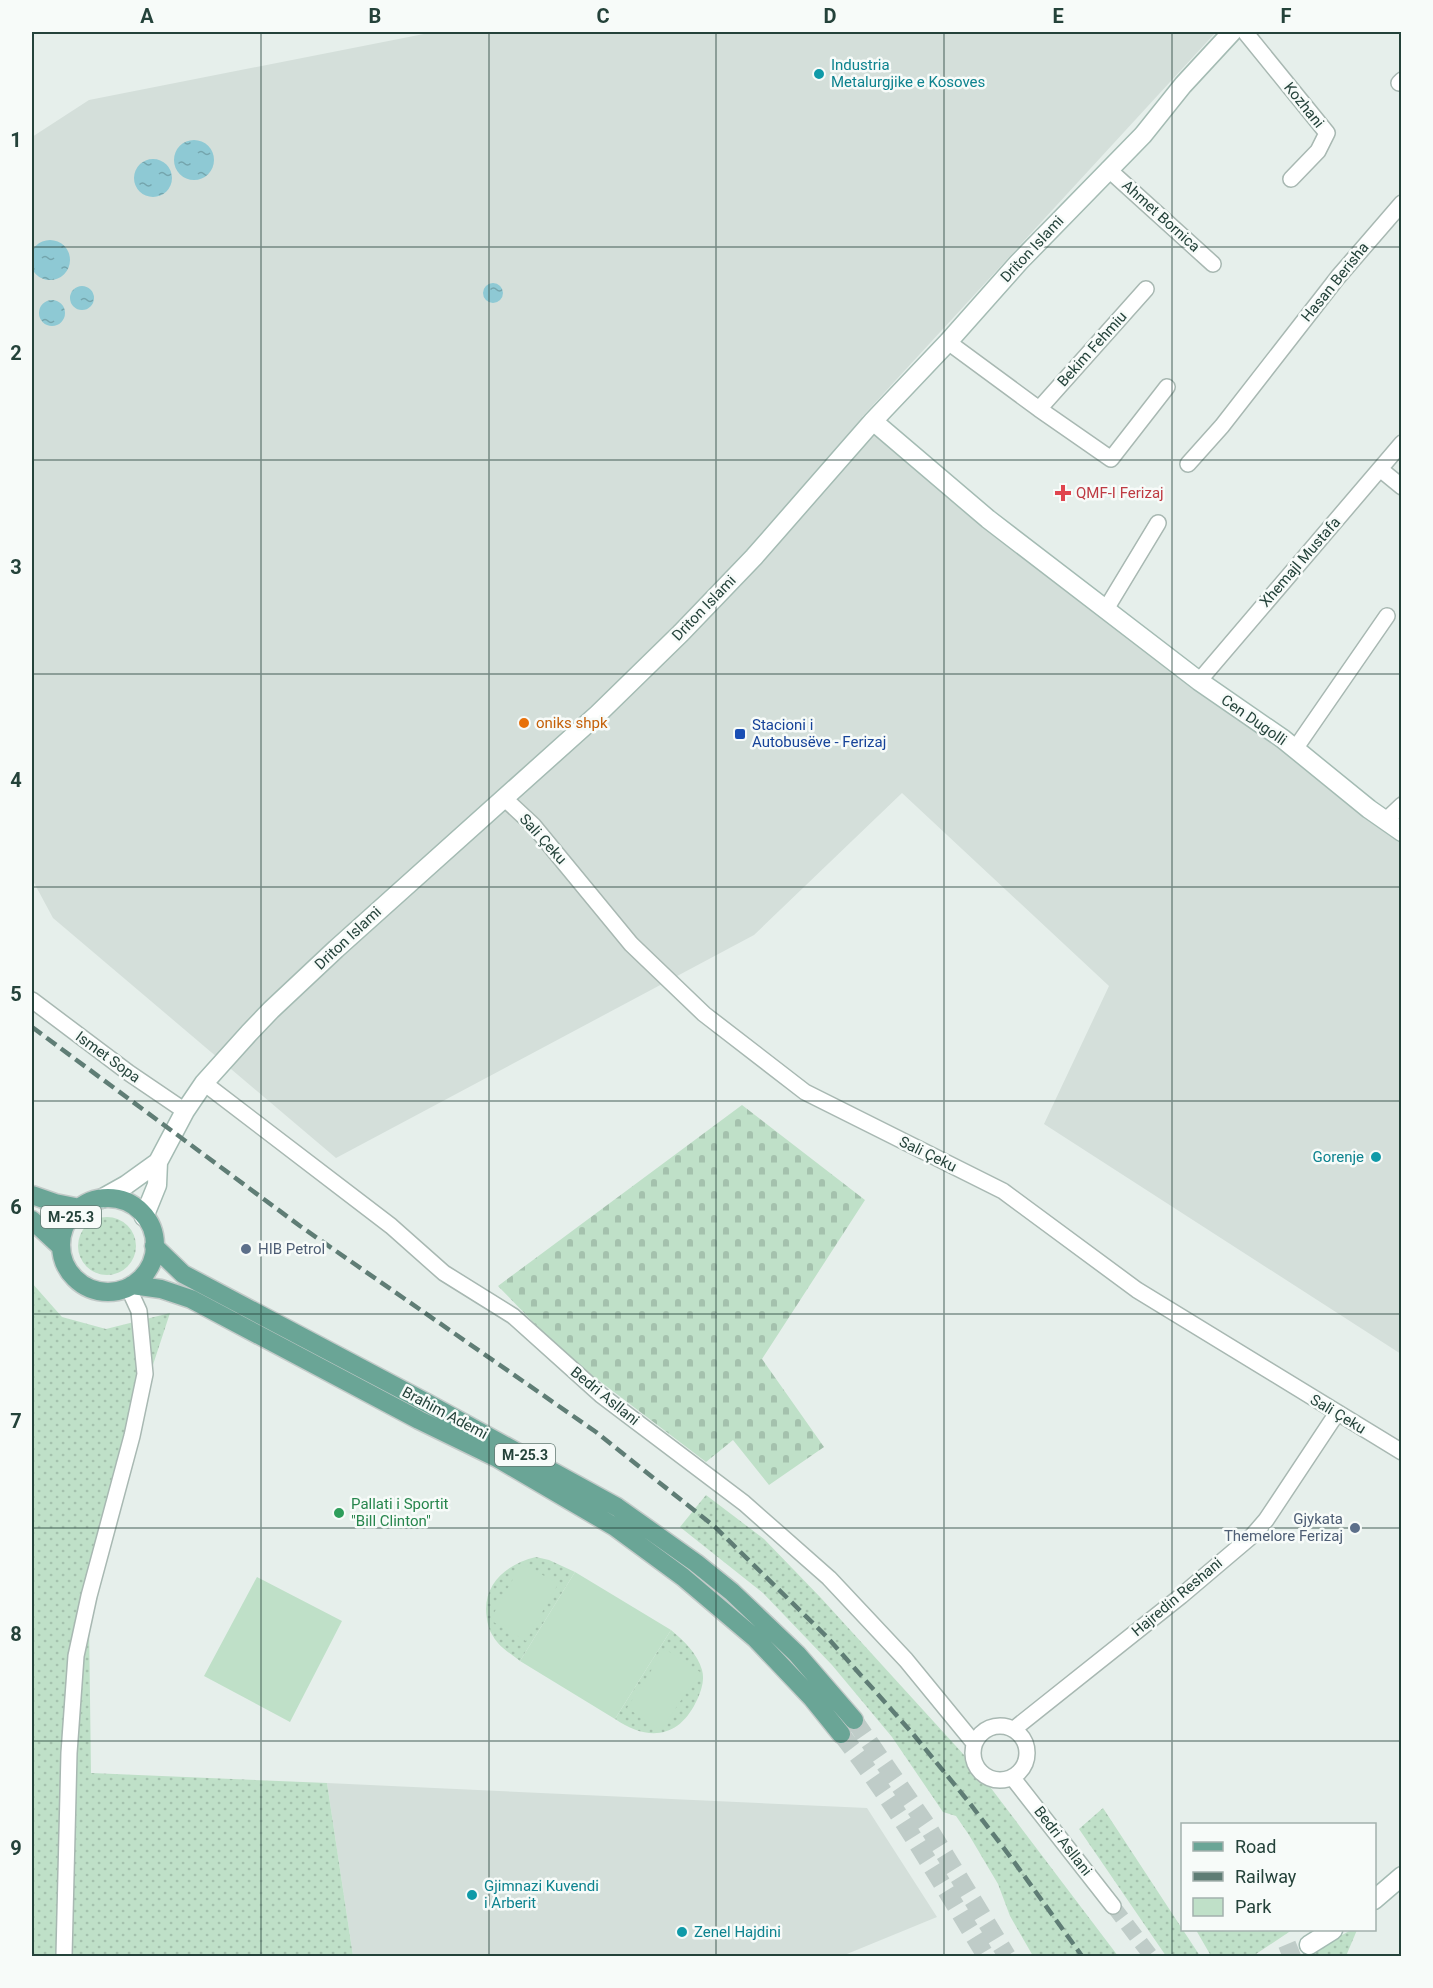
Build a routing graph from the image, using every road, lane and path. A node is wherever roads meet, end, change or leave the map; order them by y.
1 (1232, 32) edge
2 (1245, 32) edge
3 (1108, 169) junction
4 (1291, 179) dead end
5 (1401, 203) edge
6 (1213, 264) dead end
7 (1146, 289) dead end
8 (948, 342) junction
9 (1167, 387) dead end
10 (1039, 409) junction
11 (873, 421) junction
12 (1401, 443) edge
13 (1188, 464) dead end
14 (1380, 469) junction
15 (1401, 487) edge
16 (1158, 523) dead end
17 (1106, 609) junction
18 (1387, 616) dead end
19 (1199, 681) junction
20 (1295, 749) junction
21 (504, 798) junction
22 (1401, 805) edge
23 (1385, 821) junction
24 (1401, 832) edge
25 (32, 1000) edge
26 (204, 1083) junction
27 (185, 1111) junction
28 (158, 1162) junction
29 (32, 1195) edge
30 (101, 1199) junction
31 (80, 1208) junction
32 (144, 1217) junction
33 (32, 1220) edge
34 (154, 1246) junction
35 (61, 1247) junction
36 (130, 1286) junction
37 (1336, 1413) junction
38 (1401, 1452) edge
39 (854, 1720) tunnel mouth
40 (1014, 1730) junction
41 (841, 1734) tunnel mouth
42 (974, 1743) junction
43 (1012, 1777) junction
44 (1401, 1876) edge
45 (1376, 1898) edge
46 (1113, 1906) tunnel mouth
47 (1330, 1931) edge
48 (1309, 1945) tunnel mouth
49 (64, 1956) edge

1 - 3 street, Driton Islami
2 - 4 street, Kozhani
3 - 6 street, Ahmet Bornica
3 - 8 street, Driton Islami
5 - 13 street, Hasan Berisha
7 - 10 street, Bekim Fehmiu
8 - 10 street
8 - 11 street, Driton Islami
9 - 10 street
11 - 17 street, Cen Dugolli
11 - 21 street, Driton Islami
12 - 14 street, Xhemajl Mustafa
14 - 15 street
14 - 19 street, Xhemajl Mustafa
16 - 17 street
17 - 19 street, Cen Dugolli
18 - 20 street
19 - 20 street, Cen Dugolli
20 - 23 street, Cen Dugolli
21 - 26 street, Driton Islami
21 - 37 street, Sali Çeku
22 - 23 street
23 - 24 street, Cen Dugolli
25 - 27 street, Ismet Sopa
26 - 27 street, Driton Islami
26 - 42 street, Bedri Asllani
27 - 28 street, Driton Islami
28 - 30 street, Driton Islami
28 - 32 street, Driton Islami
29 - 31 main road, M-25.3
30 - 31 main road, M-25.3
30 - 32 main road, M-25.3
31 - 35 main road, M-25.3
32 - 34 main road, Brahim Ademi / M-25.3
33 - 35 main road, Brahim Ademi / M-25.3
34 - 36 main road
34 - 39 main road, Brahim Ademi / M-25.3
35 - 36 main road, Brahim Ademi / M-25.3
36 - 41 main road, Brahim Ademi / M-25.3
36 - 49 street
37 - 38 street, Sali Çeku
37 - 40 street, Hajredin Reshani
40 - 42 street
40 - 43 street
42 - 43 street
43 - 46 street, Bedri Asllani
44 - 45 street
47 - 48 street

